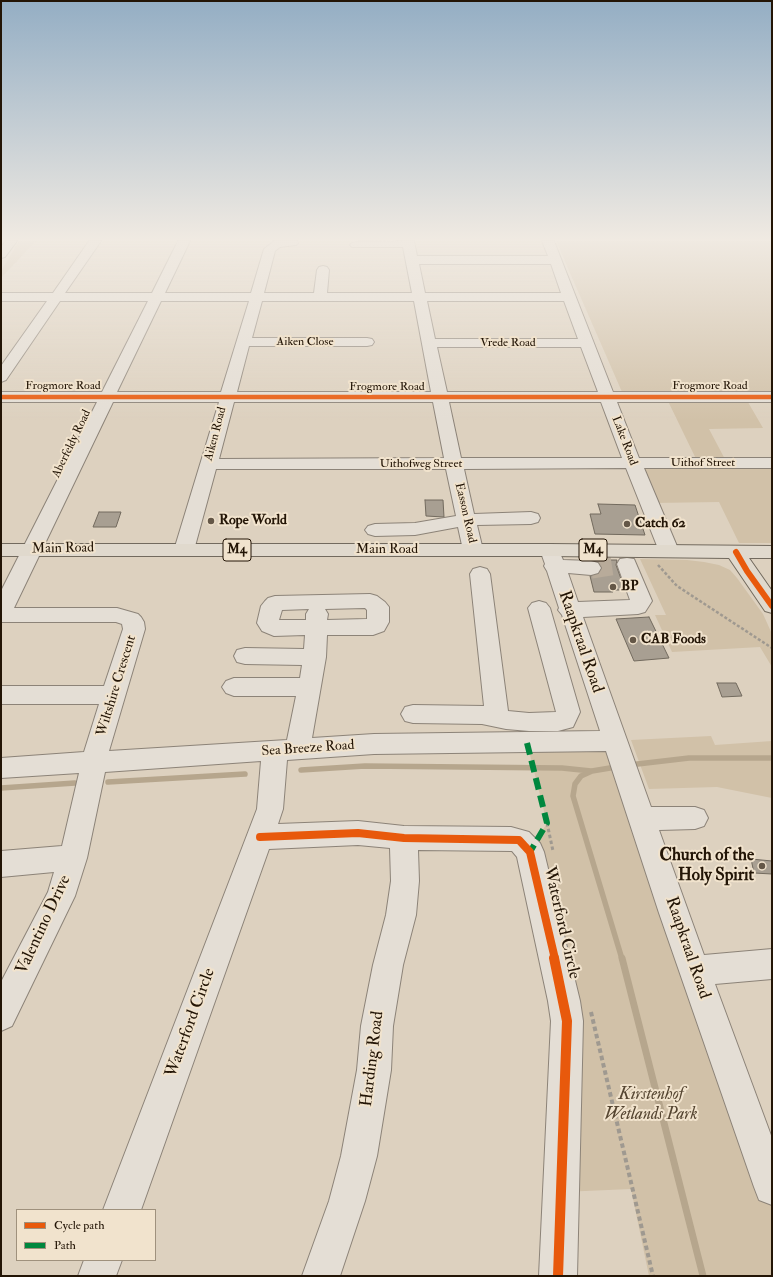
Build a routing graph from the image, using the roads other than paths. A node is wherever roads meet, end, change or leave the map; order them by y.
1 (54, 301) edge
2 (154, 301) edge
3 (254, 301) edge
4 (421, 301) edge
5 (571, 301) edge
6 (243, 342) junction
7 (367, 342) dead end
8 (430, 343) junction
9 (587, 343) junction
10 (1, 377) edge
11 (1, 397) edge
12 (607, 397) junction
13 (772, 397) edge
14 (107, 398) junction
15 (226, 398) junction
16 (441, 398) junction
17 (633, 463) junction
18 (772, 463) edge
19 (208, 464) junction
20 (454, 464) junction
21 (531, 518) dead end
22 (466, 520) junction
23 (375, 530) dead end
24 (1, 550) edge
25 (33, 550) junction
26 (184, 550) junction
27 (473, 550) junction
28 (736, 552) junction
29 (770, 556) edge
30 (552, 558) junction
31 (663, 558) junction
32 (623, 560) junction
33 (591, 568) tunnel mouth
34 (480, 574) dead end
35 (318, 602) junction
36 (772, 606) edge
37 (539, 608) dead end
38 (569, 610) junction
39 (1, 613) edge
40 (316, 627) junction
41 (245, 656) dead end
42 (315, 657) junction
43 (234, 687) dead end
44 (310, 687) junction
45 (1, 695) edge
46 (113, 695) junction
47 (413, 714) dead end
48 (466, 714) junction
49 (497, 717) junction
50 (469, 742) junction
51 (287, 750) junction
52 (620, 757) junction
53 (95, 763) junction
54 (1, 768) edge
55 (695, 818) dead end
56 (642, 819) junction
57 (260, 837) junction
58 (404, 838) junction
59 (73, 858) junction
60 (1, 864) edge
61 (772, 964) edge
62 (695, 971) junction
63 (1, 1015) edge
64 (772, 1187) edge
65 (122, 1209) edge
66 (103, 1261) edge
67 (97, 1276) edge
68 (321, 1276) edge
69 (558, 1276) edge

1 - 10 street
2 - 14 street, Aberfeldy Road
3 - 6 street, Aiken Road
4 - 8 street, Easson Road
5 - 9 street, Lake Road
6 - 7 street, Aiken Close
6 - 15 street, Aiken Road
8 - 9 street, Vrede Road
8 - 16 street, Easson Road
9 - 12 street, Lake Road
11 - 14 street, Frogmore Road
12 - 13 street, Frogmore Road
12 - 16 street, Frogmore Road
12 - 17 street, Lake Road
14 - 15 street, Frogmore Road
14 - 25 street, Aberfeldy Road
15 - 16 street, Frogmore Road
15 - 19 street, Aiken Road
16 - 20 street, Easson Road
17 - 18 street, Uithof Street
17 - 20 street, Uithofweg Street
17 - 31 street, Lake Road
19 - 20 street, Uithofweg Street
19 - 26 street, Aiken Road
20 - 22 street, Easson Road
21 - 22 street
22 - 23 street
22 - 27 street, Easson Road
24 - 25 main road, Main Road / M4
25 - 26 main road, Main Road / M4
25 - 39 street, Aberfeldy Road
26 - 27 main road, Main Road / M4
27 - 30 main road, Main Road / M4
28 - 29 main road, Main Road / M4
28 - 31 main road, Main Road / M4
28 - 36 main road
30 - 32 main road, Main Road / M4
30 - 33 street
30 - 38 street, Raapkraal Road
31 - 32 main road, Main Road / M4
32 - 38 street
34 - 49 street
35 - 40 street, Waterford Circle
35 - 40 street
35 - 40 street
37 - 49 street
38 - 52 street, Raapkraal Road
39 - 46 street, Wiltshire Crescent
40 - 42 street, Waterford Circle
41 - 42 street
42 - 44 street, Waterford Circle
43 - 44 street
44 - 51 street, Waterford Circle
45 - 46 street
46 - 53 street, Wiltshire Crescent
47 - 48 street
48 - 49 street
48 - 50 street
50 - 51 street, Sea Breeze Road
50 - 52 street, Sea Breeze Road
51 - 53 street, Sea Breeze Road
51 - 57 street, Waterford Circle
52 - 56 street, Raapkraal Road
53 - 54 street, Sea Breeze Road
53 - 59 street, Valentino Drive
55 - 56 street
56 - 62 street, Raapkraal Road
57 - 58 street, Waterford Circle
57 - 65 street, Waterford Circle
58 - 68 street, Harding Road
58 - 69 street, Waterford Circle
59 - 60 street
59 - 63 street, Valentino Drive
61 - 62 street
62 - 64 street, Raapkraal Road
66 - 67 street

